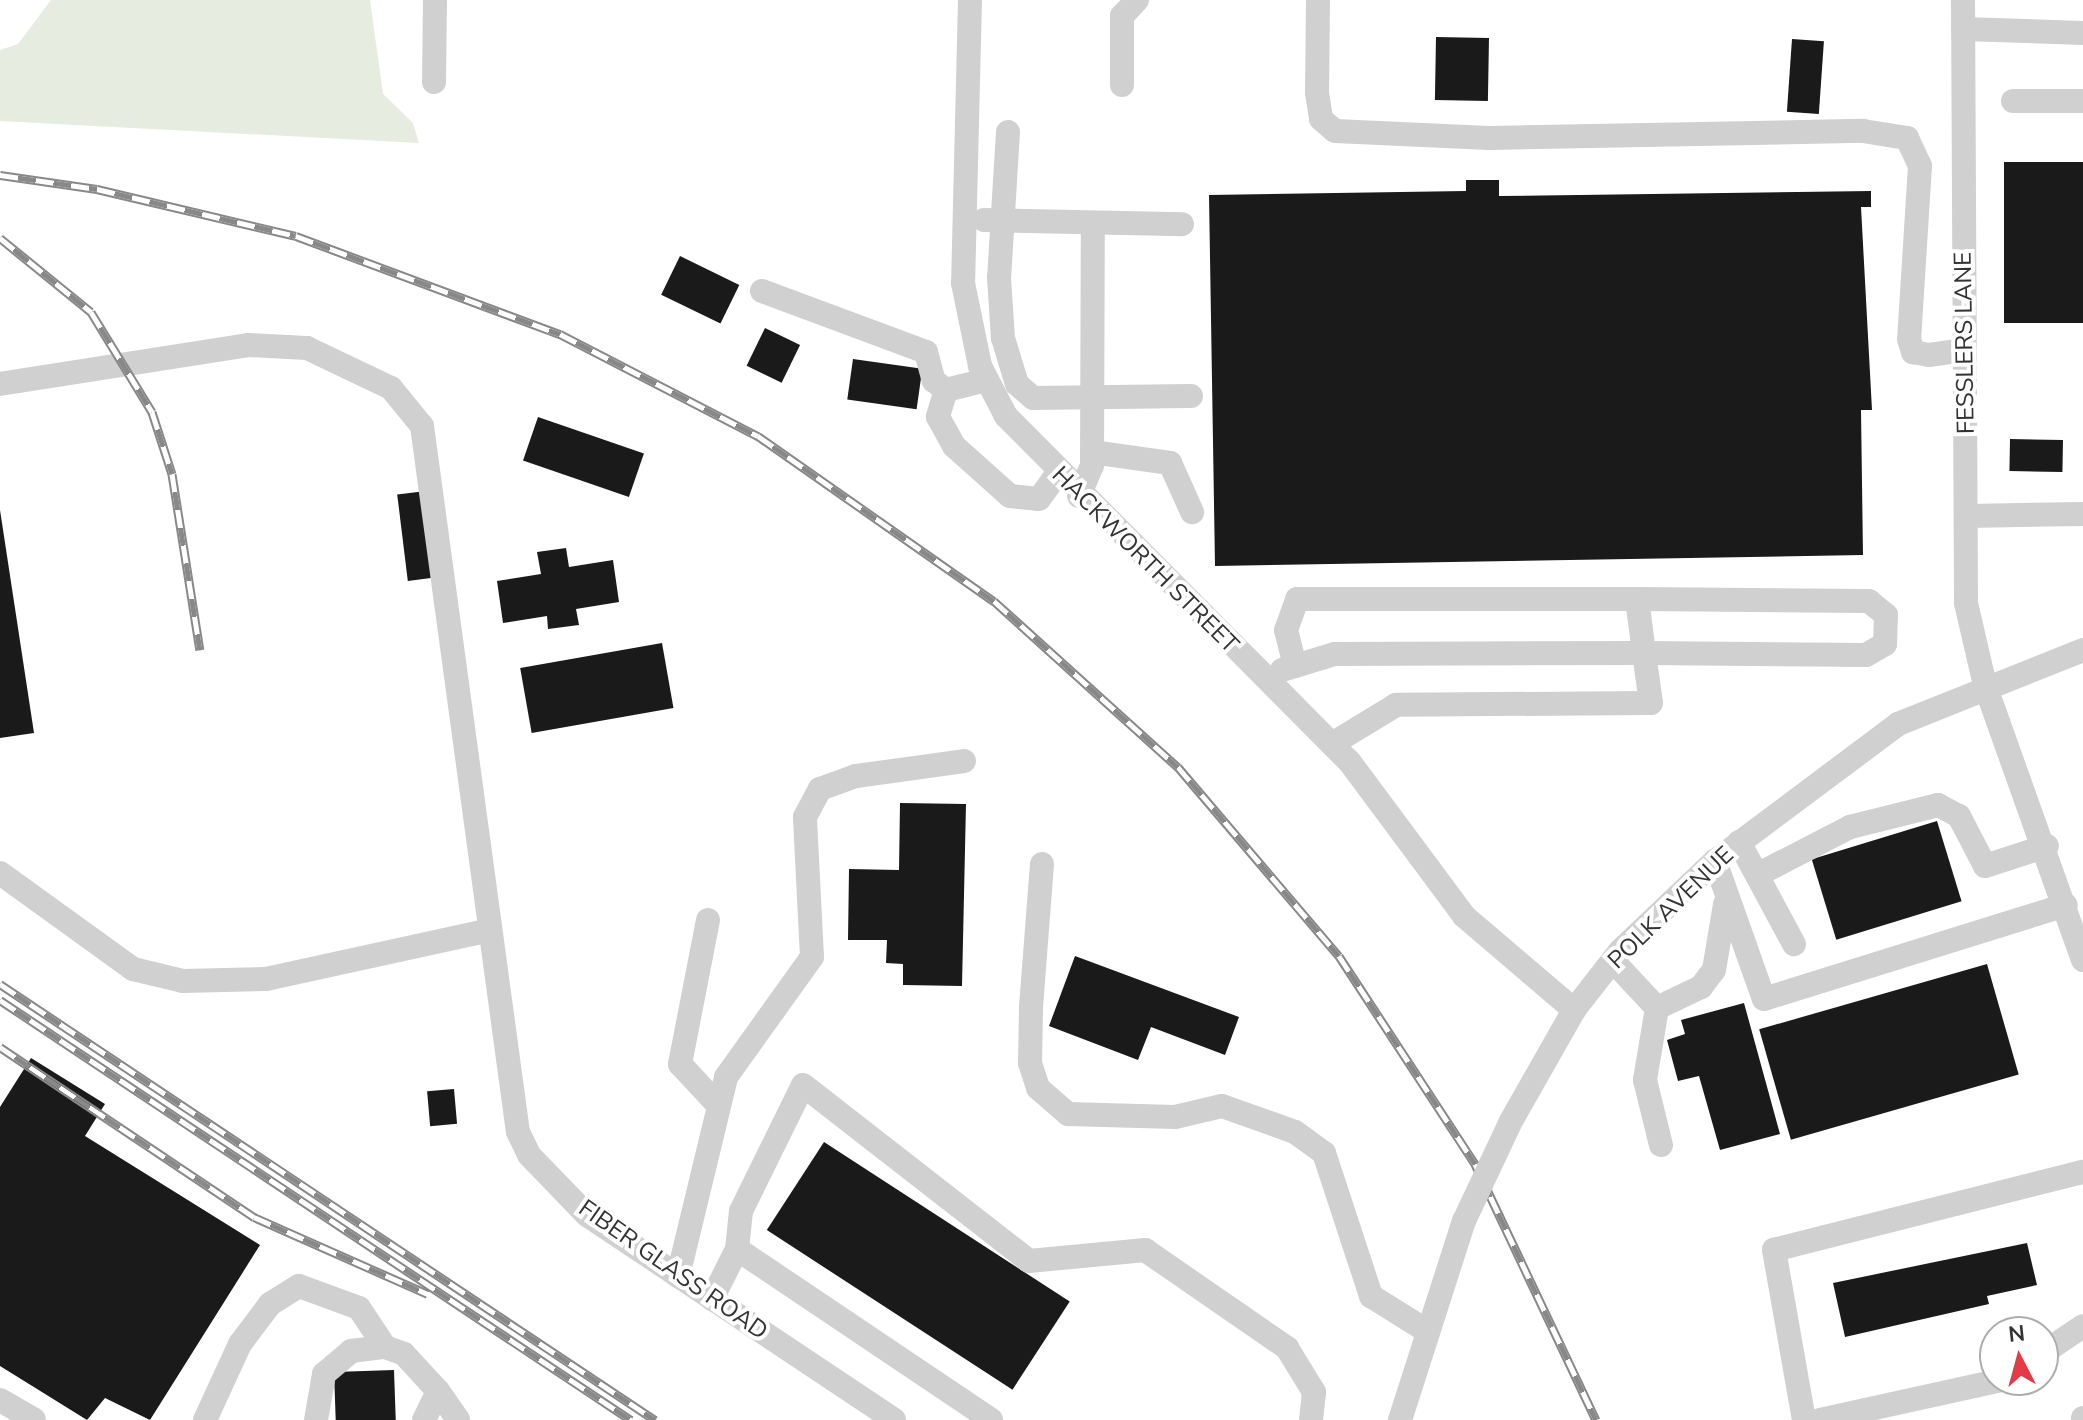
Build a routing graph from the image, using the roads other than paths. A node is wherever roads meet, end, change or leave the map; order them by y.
1 (435, 0) edge
2 (970, 0) edge
3 (1137, 0) edge
4 (1318, 0) edge
5 (1963, 0) edge
6 (1963, 29) junction
7 (2083, 33) edge
8 (434, 82) dead end
9 (1122, 85) dead end
10 (2013, 101) dead end
11 (2083, 101) edge
12 (1008, 132) dead end
13 (966, 217) junction
14 (999, 222) junction
15 (1093, 224) junction
16 (1182, 224) dead end
17 (762, 291) dead end
18 (1965, 350) junction
19 (986, 380) junction
20 (0, 384) edge
21 (946, 390) junction
22 (1191, 396) dead end
23 (1093, 397) junction
24 (1092, 452) junction
25 (1057, 474) junction
26 (1079, 496) junction
27 (1192, 512) dead end
28 (2083, 514) edge
29 (1967, 516) junction
30 (1637, 599) junction
31 (2083, 650) edge
32 (1644, 653) junction
33 (1295, 666) junction
34 (1262, 676) junction
35 (1985, 685) junction
36 (1332, 744) junction
37 (964, 761) dead end
38 (1739, 842) junction
39 (2047, 846) junction
40 (1715, 861) junction
41 (1042, 864) dead end
42 (0, 873) edge
43 (1757, 875) junction
44 (1726, 898) junction
45 (2066, 905) junction
46 (708, 920) dead end
47 (486, 931) junction
48 (1794, 944) dead end
49 (2083, 960) edge
50 (1613, 961) junction
51 (1657, 1008) junction
52 (1574, 1010) junction
53 (717, 1104) junction
54 (1661, 1145) dead end
55 (2083, 1172) edge
56 (737, 1249) junction
57 (678, 1276) junction
58 (712, 1299) junction
59 (2083, 1326) edge
60 (1427, 1331) junction
61 (2059, 1342) edge
62 (385, 1347) junction
63 (1979, 1385) edge
64 (438, 1391) junction
65 (0, 1400) edge
66 (34, 1420) edge
67 (205, 1420) edge
68 (316, 1420) edge
69 (424, 1420) edge
70 (458, 1420) edge
71 (894, 1420) edge
72 (991, 1420) edge
73 (1311, 1420) edge
74 (1400, 1420) edge
75 (1804, 1420) edge
76 (1820, 1420) edge

1 - 8 street
2 - 13 street, HACKWORTH STREET
3 - 9 street
4 - 18 street
5 - 6 street, FESSLERS LANE
6 - 7 street
6 - 18 street, FESSLERS LANE
10 - 11 street
12 - 14 street
13 - 14 street
13 - 19 street, HACKWORTH STREET
14 - 15 street
14 - 23 street
15 - 16 street
15 - 23 street
17 - 21 street
18 - 29 street, FESSLERS LANE
19 - 21 street
19 - 25 street, HACKWORTH STREET
20 - 47 street, FIBER GLASS ROAD
21 - 25 street
22 - 23 street
23 - 24 street
24 - 26 street
24 - 27 street
25 - 26 street, HACKWORTH STREET
26 - 34 street, HACKWORTH STREET
28 - 29 street
29 - 35 street, FESSLERS LANE
30 - 32 street
30 - 32 street
30 - 33 street
31 - 35 street, POLK AVENUE
32 - 33 street
32 - 36 street
33 - 34 street
34 - 36 street, HACKWORTH STREET
35 - 38 street, POLK AVENUE
35 - 39 street, FESSLERS LANE
36 - 52 street, HACKWORTH STREET
37 - 53 street
38 - 40 street, POLK AVENUE
38 - 43 street
39 - 43 street
39 - 45 street, FESSLERS LANE
40 - 44 street
40 - 50 street, POLK AVENUE
41 - 60 street
42 - 47 street
43 - 48 street
44 - 45 street
44 - 51 street
45 - 49 street, FESSLERS LANE
46 - 53 street
47 - 57 street, FIBER GLASS ROAD
50 - 51 street
50 - 52 street, POLK AVENUE
51 - 54 street
52 - 60 street, POLK AVENUE, bridge
53 - 57 street
55 - 75 street
56 - 58 street
56 - 72 street
56 - 73 street
57 - 58 street, FIBER GLASS ROAD
58 - 71 street, FIBER GLASS ROAD
59 - 61 street
60 - 74 street, POLK AVENUE
62 - 64 street
62 - 67 street
62 - 68 street
63 - 76 street
64 - 69 street
64 - 70 street
65 - 66 street

